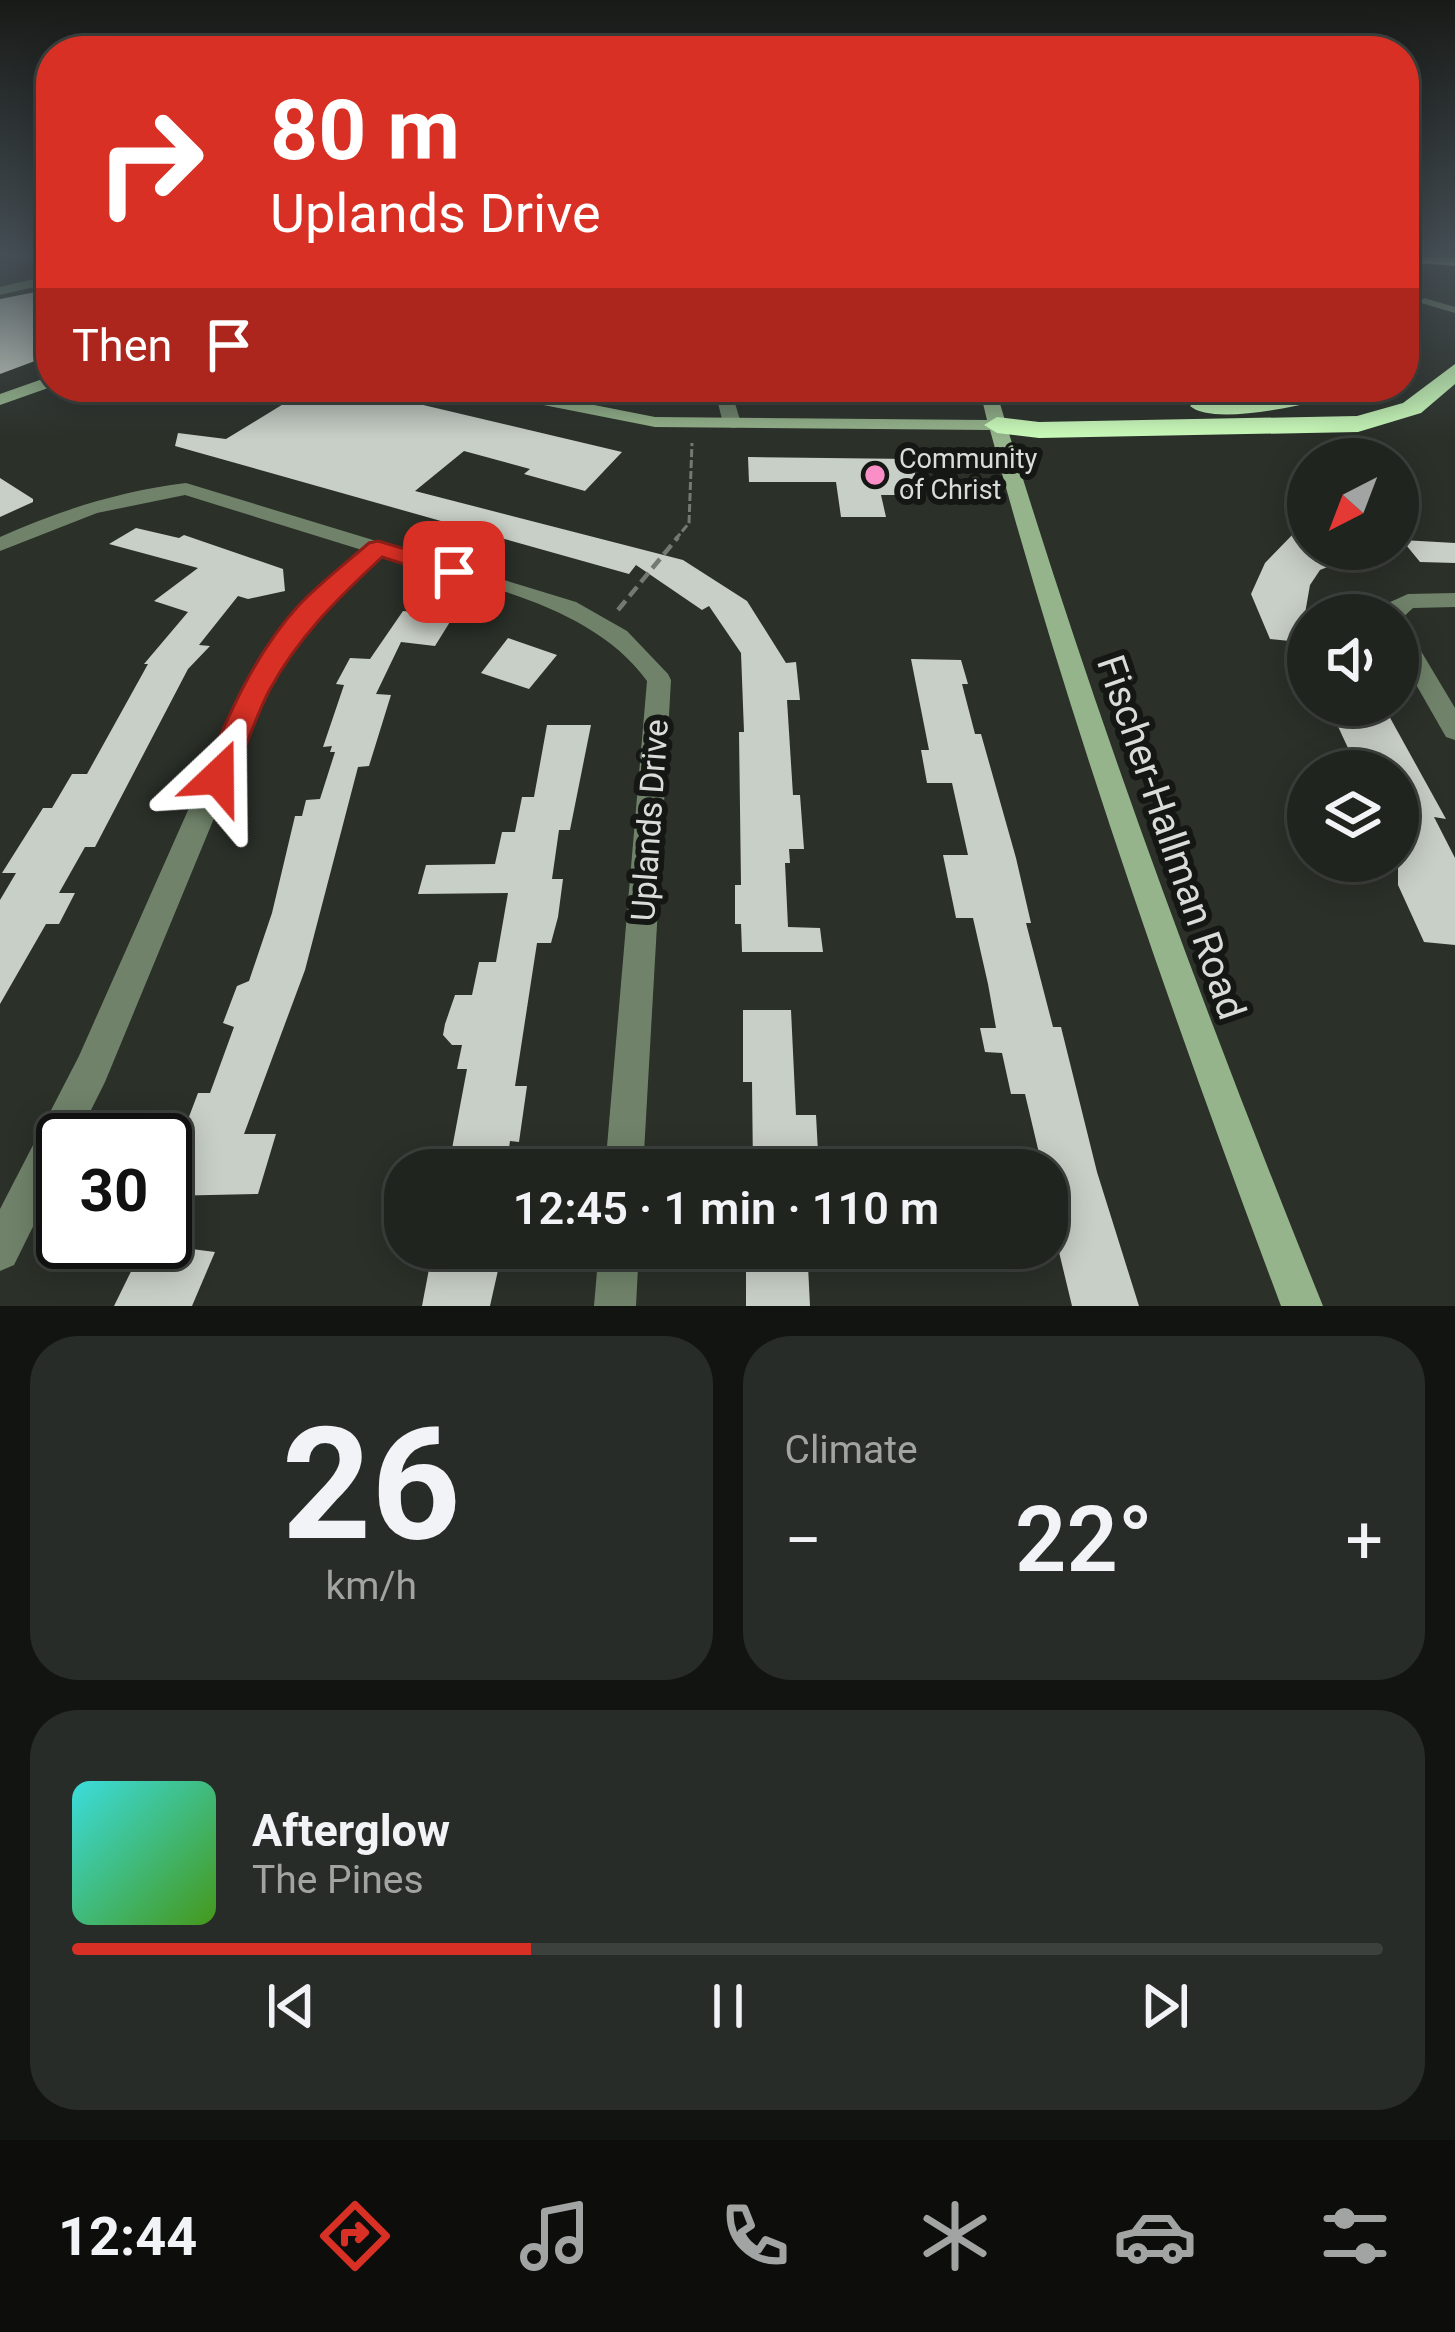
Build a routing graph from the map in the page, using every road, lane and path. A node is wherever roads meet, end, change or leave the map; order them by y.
1 (1455, 371) edge
2 (36, 387) edge
3 (0, 400) edge
4 (547, 402) edge
5 (726, 402) edge
6 (991, 402) edge
7 (1279, 402) edge
8 (1419, 402) edge
9 (1419, 402) edge
10 (732, 423) junction
11 (997, 424) junction
12 (693, 433) dead end
13 (0, 545) edge
14 (378, 548) junction
15 (1455, 600) edge
16 (1419, 602) edge
17 (607, 624) junction
18 (1419, 668) edge
19 (1455, 730) edge
20 (625, 1149) edge
21 (0, 1251) edge
22 (618, 1269) edge
23 (615, 1306) edge
24 (1302, 1306) edge

1 - 9 highway
2 - 3 main road
4 - 10 main road
5 - 10 street
6 - 11 main road, Fischer-Hallman Road
7 - 11 highway
8 - 11 highway
10 - 11 main road
11 - 24 main road, Fischer-Hallman Road
12 - 17 path
13 - 14 street, Uplands Drive
14 - 17 street, Uplands Drive
14 - 21 street
15 - 16 street
17 - 20 street, Uplands Drive
18 - 19 street
22 - 23 street

